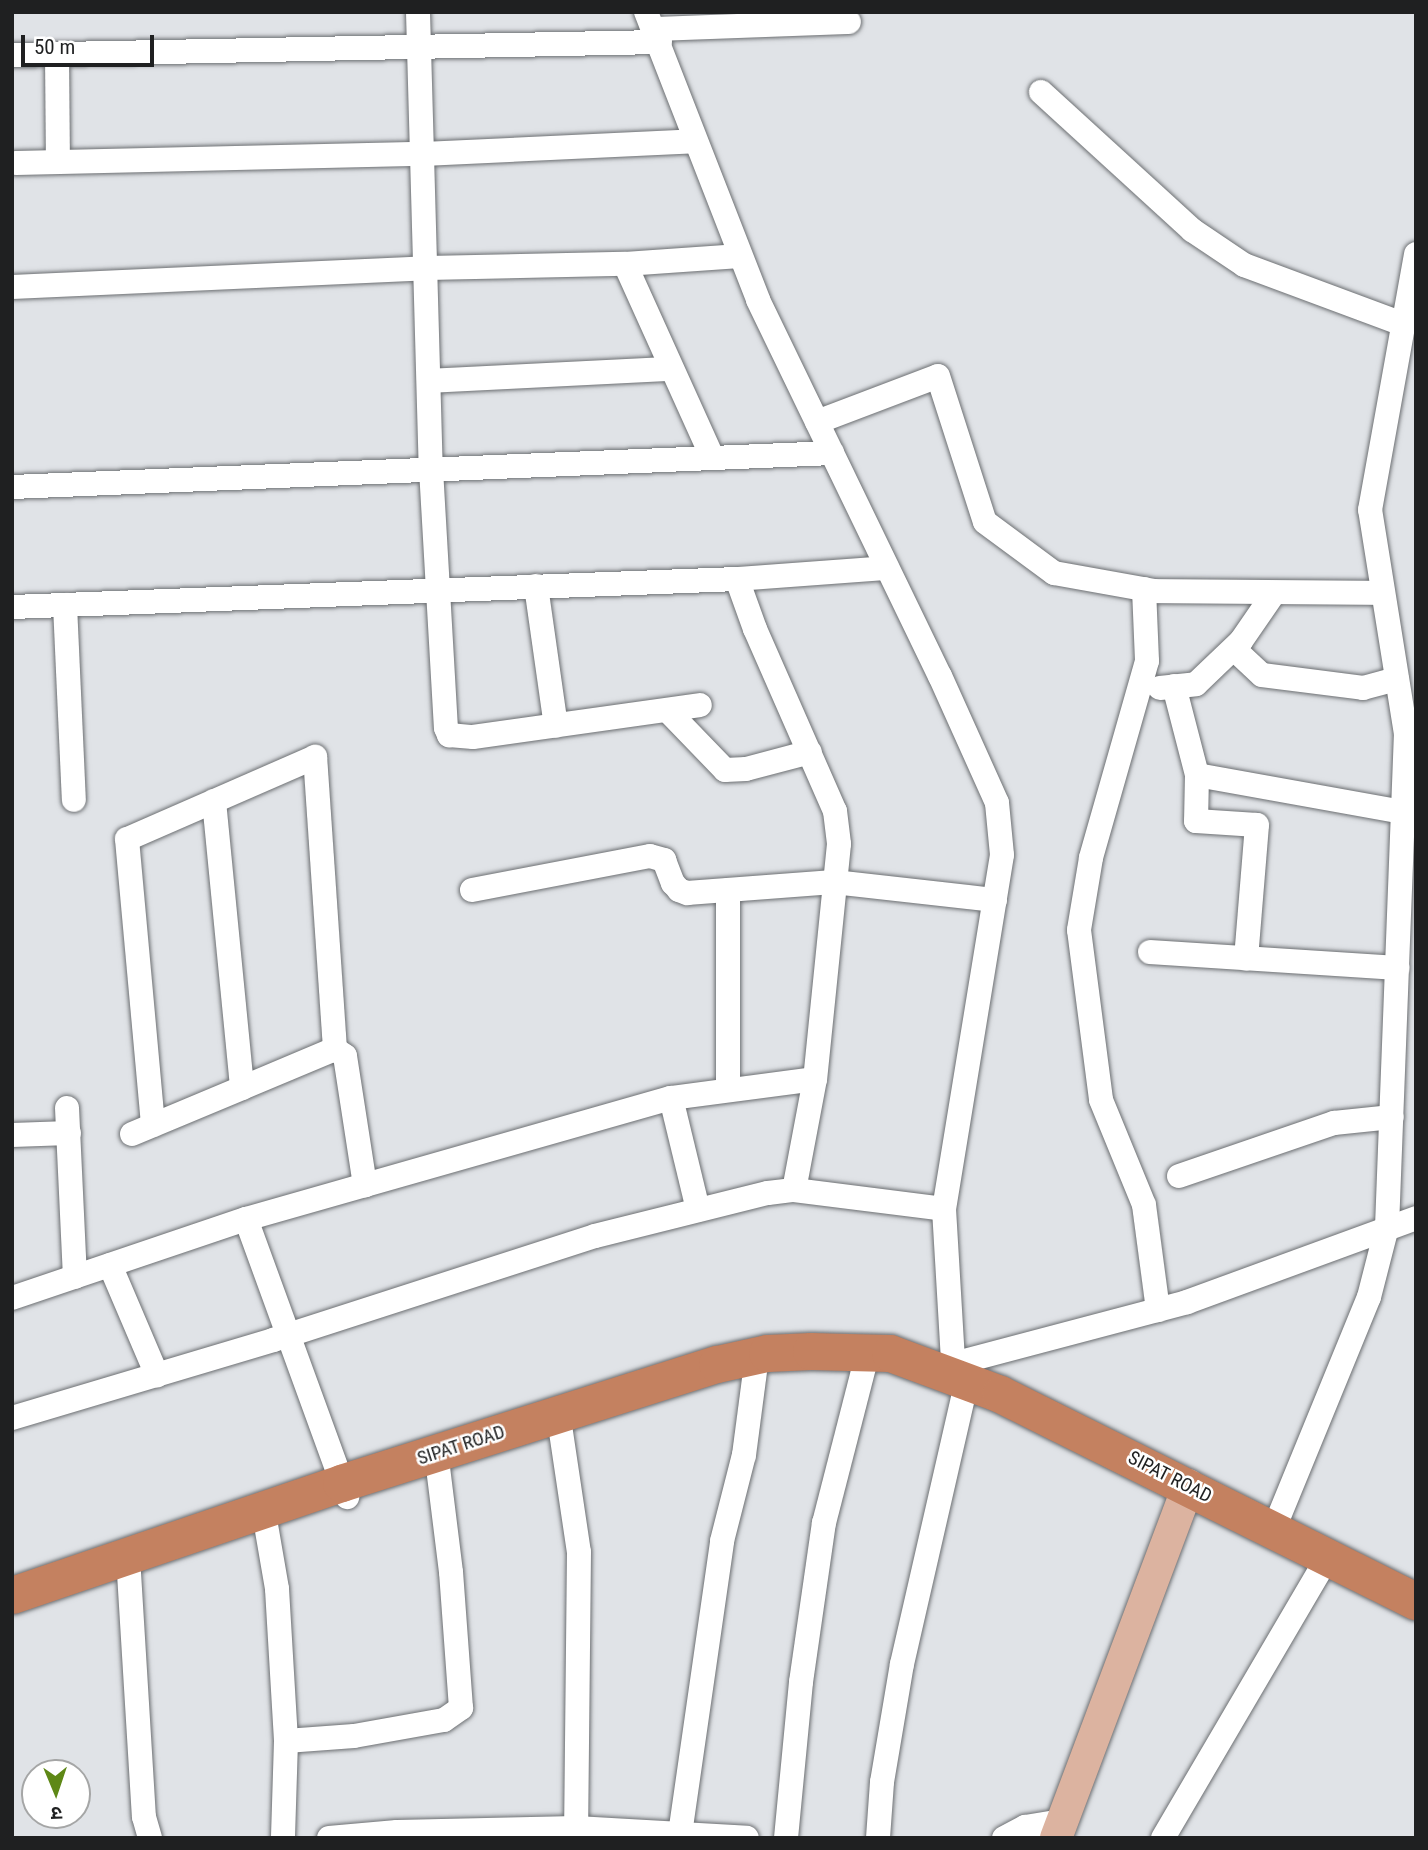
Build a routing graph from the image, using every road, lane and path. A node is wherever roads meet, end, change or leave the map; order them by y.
1 (418, 12) edge
2 (849, 22) dead end
3 (653, 28) edge
4 (419, 48) junction
5 (57, 54) junction
6 (12, 55) edge
7 (1041, 92) dead end
8 (695, 141) junction
9 (423, 154) junction
10 (58, 161) junction
11 (16, 163) dead end
12 (1416, 254) edge
13 (740, 256) junction
14 (625, 264) junction
15 (427, 268) junction
16 (12, 287) edge
17 (1403, 324) junction
18 (670, 369) junction
19 (429, 381) junction
20 (817, 422) junction
21 (832, 453) junction
22 (712, 457) junction
23 (431, 469) junction
24 (12, 487) edge
25 (887, 568) junction
26 (737, 579) junction
27 (536, 586) junction
28 (437, 589) junction
29 (1144, 589) junction
30 (1273, 593) junction
31 (1383, 593) junction
32 (65, 605) junction
33 (12, 607) edge
34 (1234, 649) junction
35 (1397, 679) junction
36 (1174, 686) junction
37 (1138, 690) junction
38 (700, 705) dead end
39 (668, 711) junction
40 (556, 726) junction
41 (810, 752) junction
42 (1197, 775) junction
43 (75, 800) dead end
44 (215, 801) junction
45 (1403, 812) junction
46 (834, 882) junction
47 (472, 890) dead end
48 (728, 890) junction
49 (995, 901) junction
50 (1407, 941) edge
51 (1150, 952) dead end
52 (1246, 959) junction
53 (1397, 968) junction
54 (1406, 1003) edge
55 (335, 1049) junction
56 (815, 1079) junction
57 (242, 1088) junction
58 (728, 1090) junction
59 (671, 1098) junction
60 (1392, 1117) junction
61 (12, 1135) edge
62 (1179, 1176) dead end
63 (365, 1185) junction
64 (794, 1189) junction
65 (944, 1209) junction
66 (698, 1210) junction
67 (1416, 1218) edge
68 (246, 1219) junction
69 (1387, 1227) junction
70 (110, 1265) junction
71 (75, 1277) junction
72 (12, 1298) edge
73 (1158, 1310) junction
74 (289, 1335) junction
75 (867, 1360) junction
76 (756, 1365) junction
77 (948, 1372) junction
78 (157, 1375) junction
79 (12, 1418) edge
80 (561, 1432) junction
81 (438, 1467) junction
82 (1189, 1485) junction
83 (344, 1491) junction
84 (266, 1525) junction
85 (1273, 1531) junction
86 (1327, 1558) junction
87 (129, 1573) junction
88 (12, 1595) edge
89 (1416, 1601) edge
90 (12, 1612) edge
91 (286, 1741) junction
92 (576, 1828) junction
93 (1059, 1829) edge
94 (397, 1835) edge
95 (680, 1835) junction
96 (150, 1838) edge
97 (283, 1838) edge
98 (329, 1838) edge
99 (747, 1838) edge
100 (786, 1838) edge
101 (878, 1838) edge
102 (1004, 1838) edge
103 (1163, 1838) edge

1 - 4 street
2 - 3 street
3 - 4 street
3 - 8 street
4 - 5 street
4 - 9 street
5 - 6 street
5 - 10 street
7 - 17 street
8 - 9 street
8 - 13 street
9 - 10 street
9 - 15 street
10 - 11 street
12 - 17 street
13 - 14 street
13 - 20 street
14 - 15 street
14 - 18 street
15 - 16 street
15 - 19 street
17 - 31 street
18 - 19 street
18 - 22 street
19 - 23 street
20 - 21 street
20 - 29 street
21 - 22 street
21 - 25 street
22 - 23 street
23 - 24 street
23 - 28 street
25 - 26 street
25 - 49 street
26 - 27 street
26 - 41 street
27 - 28 street
27 - 40 street
28 - 32 street
28 - 40 street
29 - 30 street
29 - 37 street
30 - 31 street
30 - 34 street
31 - 35 street
32 - 33 street
32 - 43 street
34 - 35 street
34 - 36 street
35 - 45 street
36 - 37 street
36 - 42 street
37 - 73 street
38 - 39 street
39 - 40 street
39 - 41 street
41 - 46 street
42 - 45 street
42 - 52 street
44 - 55 street
44 - 57 street
44 - 57 street
45 - 50 street
46 - 48 street
46 - 49 street
46 - 56 street
47 - 48 street
48 - 58 street
49 - 65 street
50 - 53 street
51 - 52 street
52 - 53 street
53 - 54 street
54 - 60 street
55 - 57 street
55 - 63 street
56 - 58 street
56 - 64 street
58 - 59 street
59 - 63 street
59 - 66 street
60 - 62 street
60 - 69 street
61 - 71 street
63 - 68 street
64 - 65 street
64 - 66 street
65 - 77 street
66 - 74 street
67 - 69 street
68 - 70 street
68 - 74 street
69 - 73 street
69 - 85 street
70 - 71 street
70 - 78 street
71 - 72 street
73 - 77 street
74 - 78 street
74 - 83 street
75 - 76 highway, SIPAT ROAD
75 - 77 highway, SIPAT ROAD
75 - 100 street
76 - 80 highway, SIPAT ROAD
76 - 83 highway, SIPAT ROAD
76 - 95 street
77 - 82 highway, SIPAT ROAD
77 - 101 street
78 - 79 street
80 - 81 highway, SIPAT ROAD
80 - 92 street
81 - 83 highway, SIPAT ROAD
81 - 91 street
82 - 85 highway, SIPAT ROAD
82 - 93 main road
83 - 84 highway, SIPAT ROAD
83 - 88 highway, SIPAT ROAD
84 - 87 highway, SIPAT ROAD
84 - 91 street
85 - 86 highway, SIPAT ROAD
86 - 89 highway, SIPAT ROAD
86 - 103 street
87 - 90 highway, SIPAT ROAD
87 - 96 street
91 - 97 street
92 - 94 street
92 - 95 street
93 - 102 street
94 - 98 street
95 - 99 street

